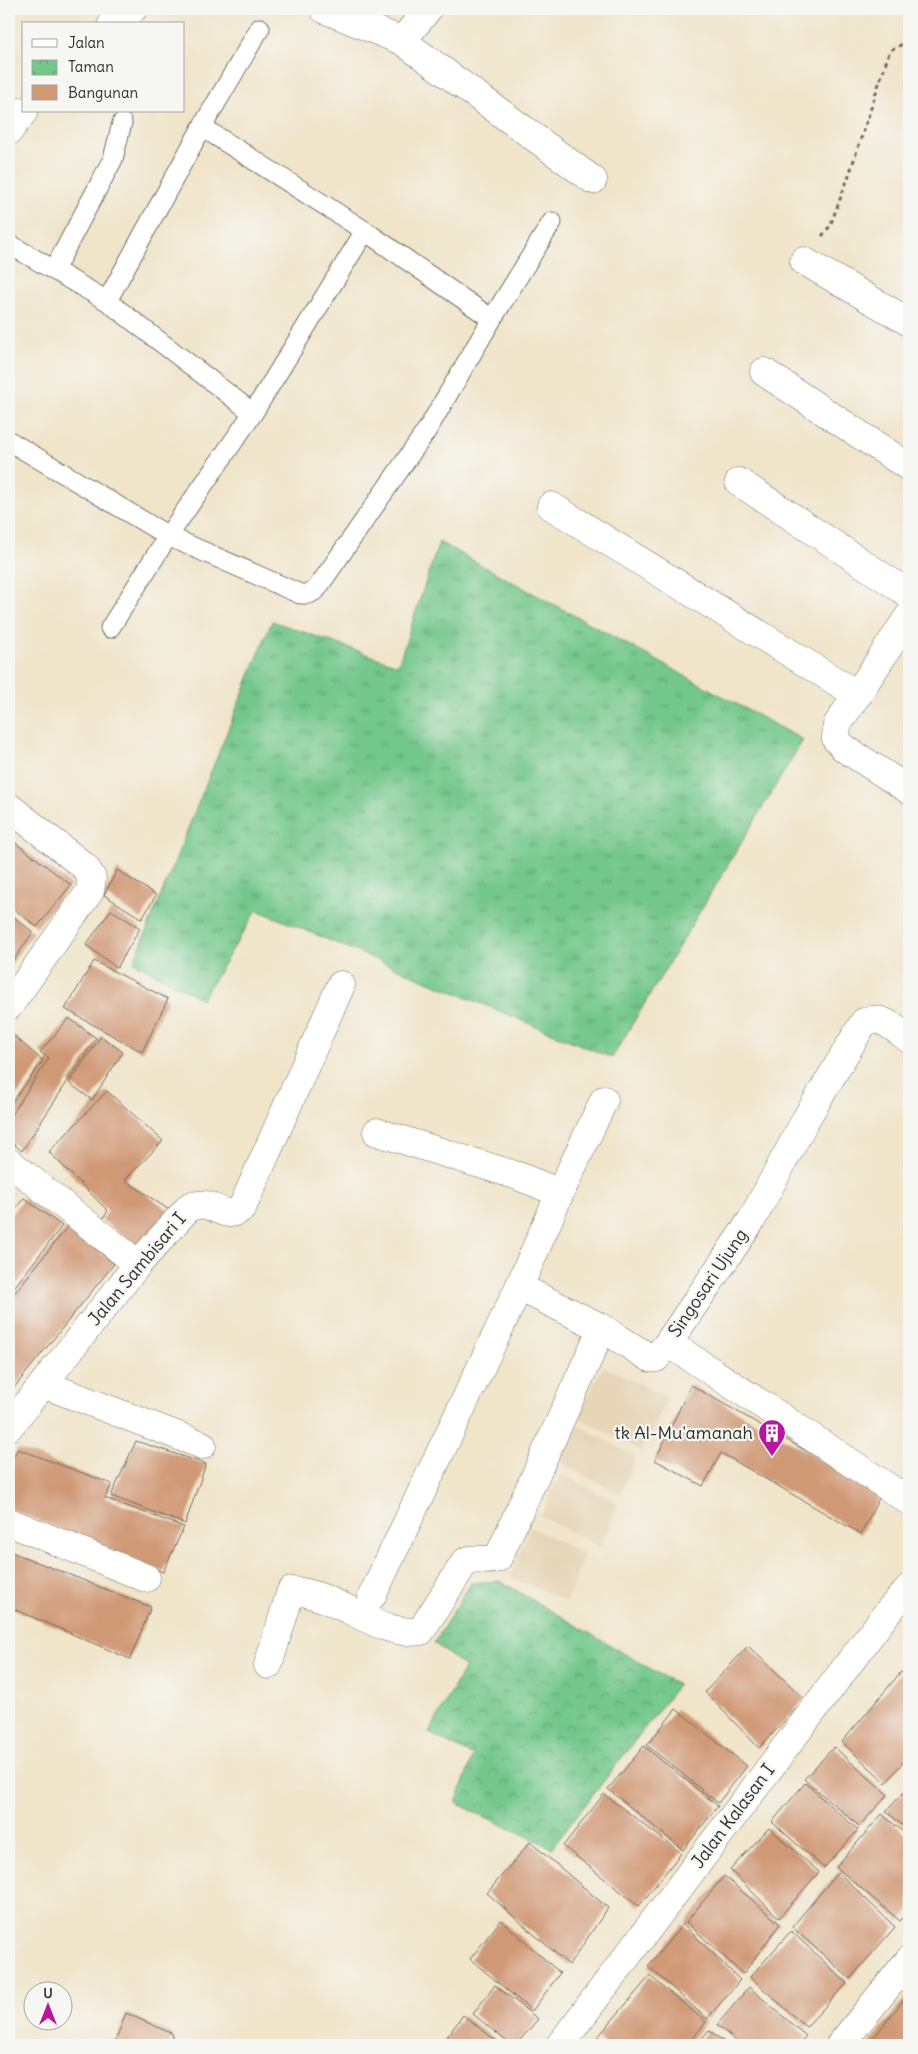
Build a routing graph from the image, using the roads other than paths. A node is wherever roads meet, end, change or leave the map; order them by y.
1 (133, 9) edge
2 (324, 9) edge
3 (428, 9) edge
4 (115, 22) edge
5 (260, 28) dead end
6 (402, 41) junction
7 (23, 112) edge
8 (122, 122) dead end
9 (202, 128) junction
10 (9, 131) edge
11 (593, 180) dead end
12 (552, 222) dead end
13 (365, 231) junction
14 (9, 244) edge
15 (804, 261) road end
16 (54, 270) junction
17 (107, 301) junction
18 (492, 319) junction
19 (909, 322) edge
20 (764, 372) dead end
21 (253, 412) junction
22 (9, 441) edge
23 (909, 467) edge
24 (738, 482) dead end
25 (551, 506) dead end
26 (168, 536) junction
27 (909, 594) edge
28 (909, 616) edge
29 (110, 628) dead end
30 (858, 695) junction
31 (909, 790) edge
32 (9, 807) edge
33 (341, 985) dead end
34 (10, 1003) edge
35 (909, 1039) edge
36 (604, 1100) dead end
37 (377, 1132) dead end
38 (14, 1176) edge
39 (560, 1194) junction
40 (138, 1264) junction
41 (519, 1287) junction
42 (602, 1328) junction
43 (666, 1346) junction
44 (43, 1384) junction
45 (9, 1426) edge
46 (202, 1445) dead end
47 (909, 1502) edge
48 (9, 1522) edge
49 (146, 1578) dead end
50 (909, 1588) edge
51 (372, 1596) dead end
52 (268, 1665) dead end
53 (909, 1960) edge
54 (565, 2043) edge
55 (840, 2045) edge

1 - 4 street
2 - 6 street
3 - 6 street
5 - 9 lane
6 - 11 street
7 - 10 street
8 - 16 lane
9 - 13 lane
9 - 17 lane
12 - 18 lane
13 - 18 lane
13 - 21 lane
14 - 16 lane
15 - 19 street
16 - 17 lane
17 - 21 lane
18 - 26 lane
20 - 23 street
21 - 26 lane
22 - 26 lane
24 - 27 street
25 - 30 street
26 - 29 lane
28 - 30 street
30 - 31 street
32 - 34 street
33 - 40 street, Jalan Sambisari I
35 - 43 street, Singosari Ujung
36 - 39 street
37 - 39 street
38 - 40 street
39 - 41 street
40 - 44 street, Jalan Sambisari I
41 - 42 street
41 - 51 street
42 - 43 street
42 - 52 street
43 - 47 street
44 - 45 street, Jalan Sambisari I
44 - 46 street
48 - 49 street
50 - 54 street, Jalan Kalasan I
53 - 55 street

